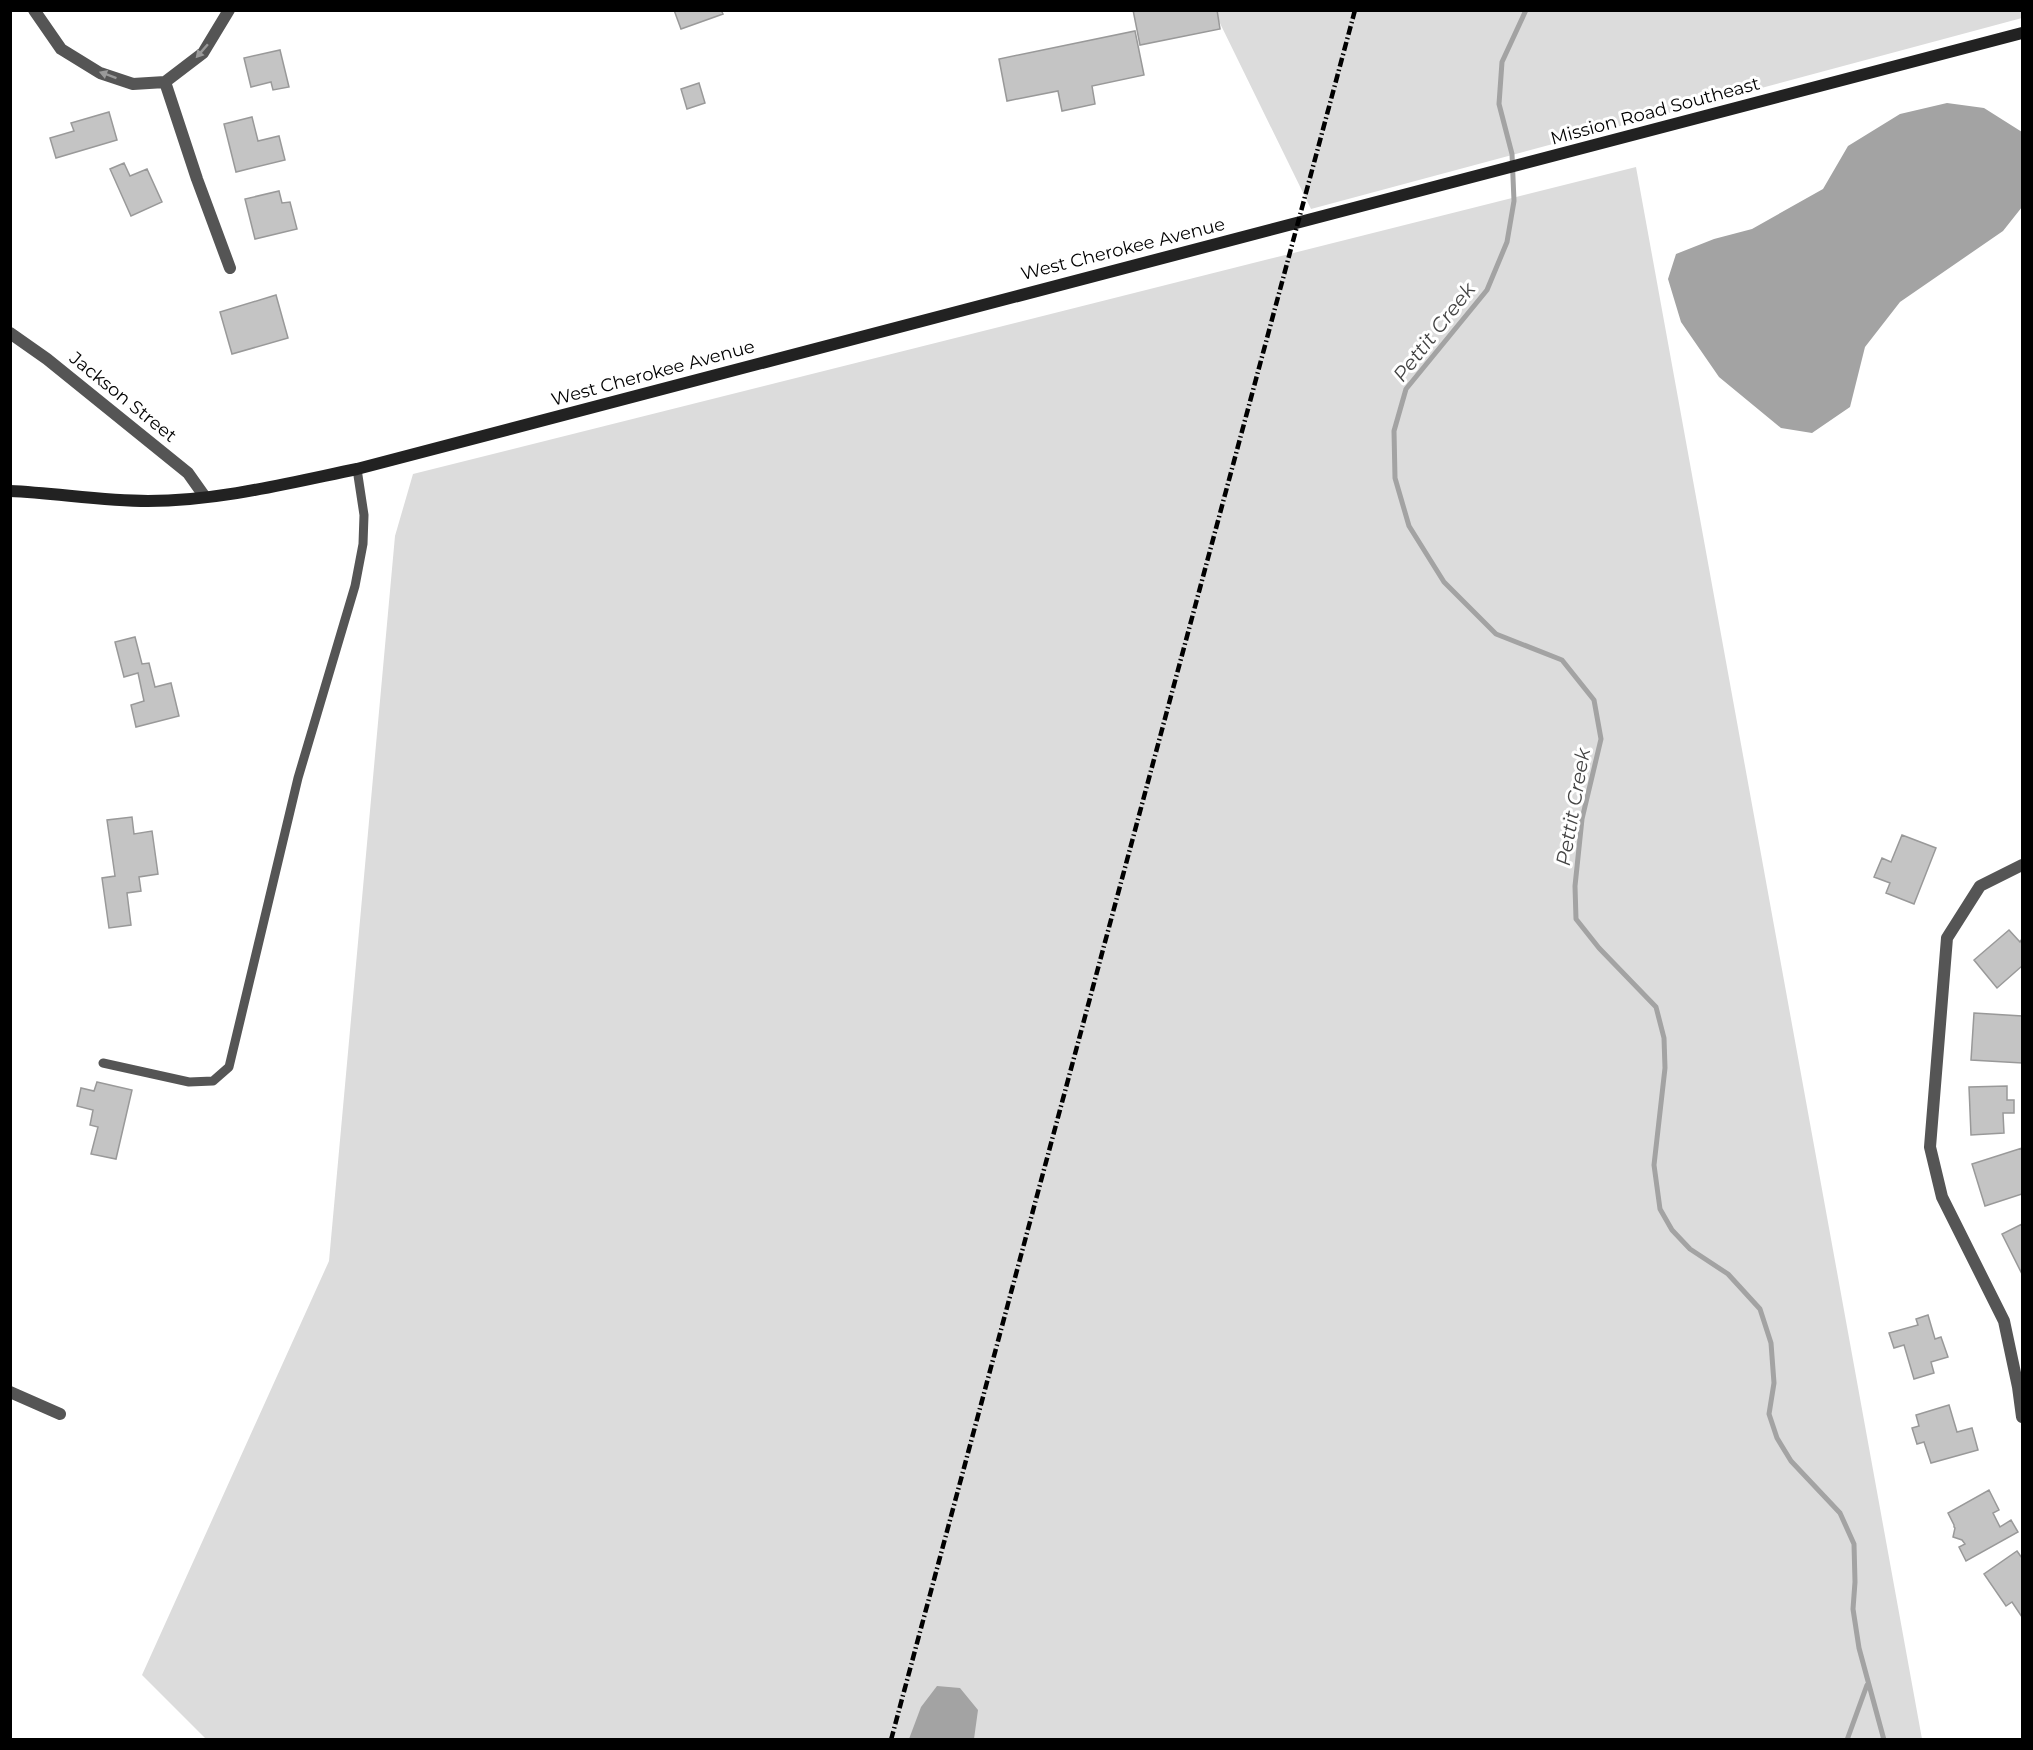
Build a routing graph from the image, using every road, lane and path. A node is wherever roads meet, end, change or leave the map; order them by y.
1 (34, 10) edge
2 (229, 10) edge
3 (2022, 33) edge
4 (165, 82) junction
5 (1297, 224) joint
6 (230, 268) dead end
7 (10, 333) edge
8 (357, 469) junction
9 (10, 491) edge
10 (205, 496) junction
11 (2022, 865) edge
12 (103, 1063) dead end
13 (10, 1392) edge
14 (60, 1414) dead end
15 (2022, 1418) edge

4 -> 1 street
2 -> 4 street
3 - 5 main road, Mission Road Southeast
4 - 6 street
5 - 8 main road, West Cherokee Avenue
7 - 10 street, Jackson Street
8 - 10 main road, West Cherokee Avenue
8 - 12 lane
9 - 10 main road, West Cherokee Avenue
11 - 15 street
13 - 14 street

